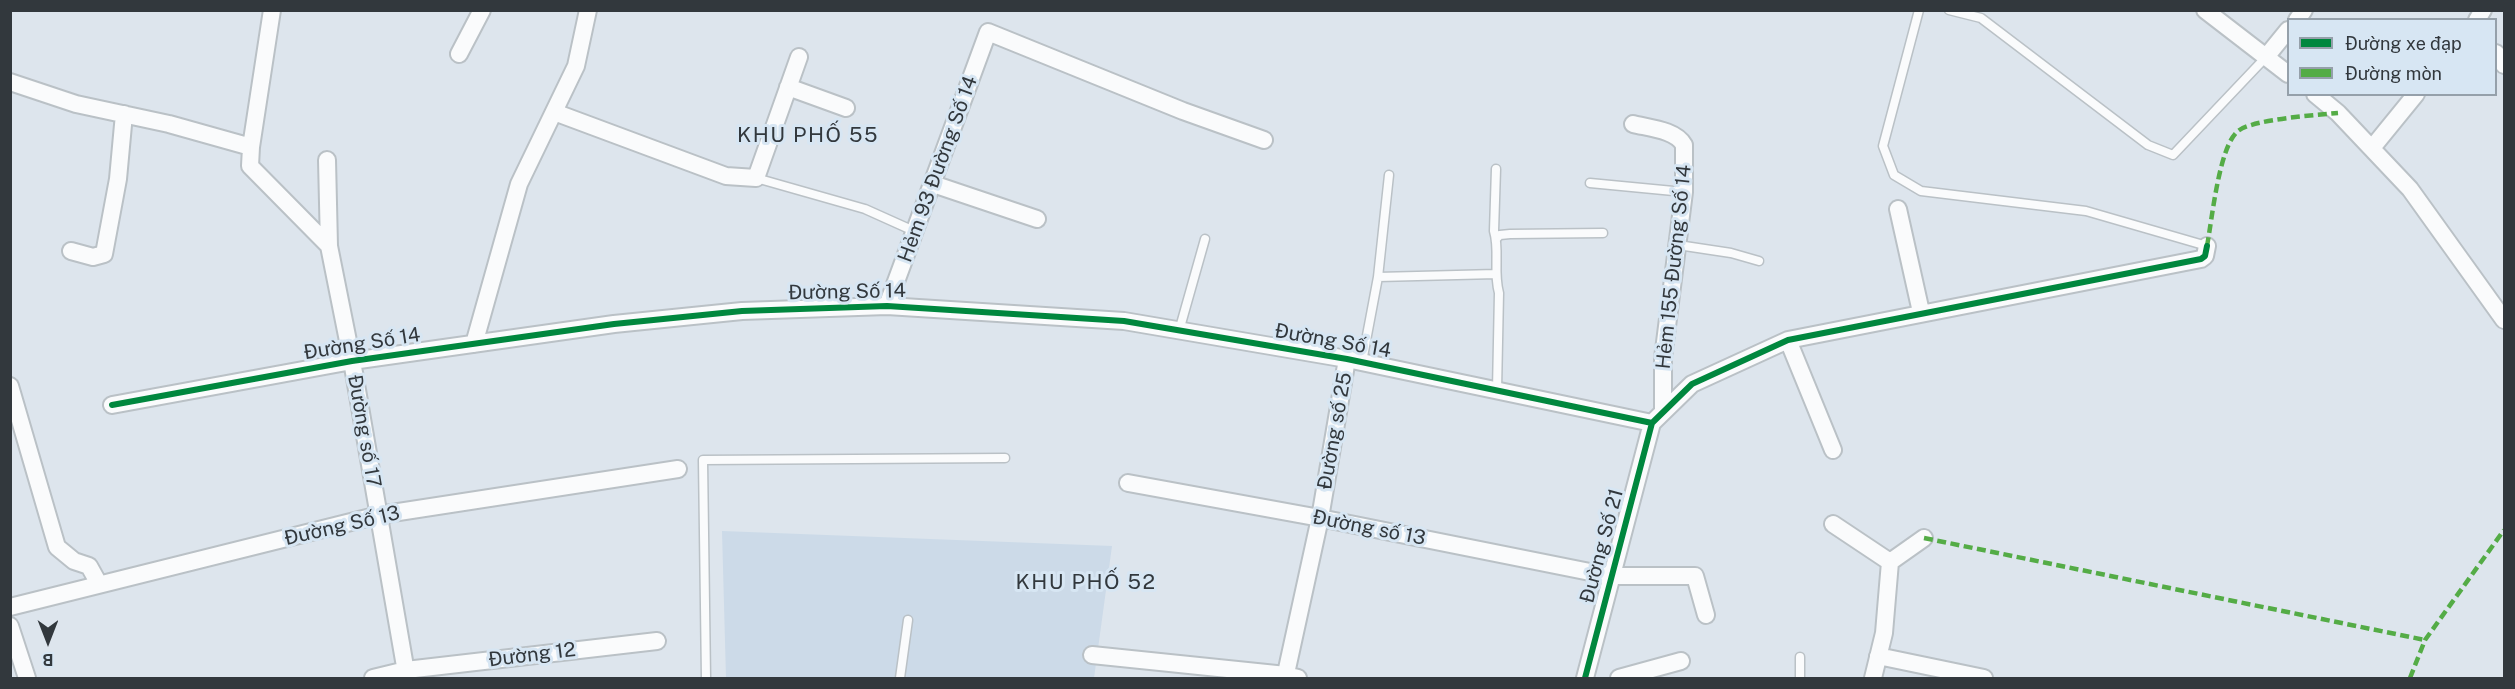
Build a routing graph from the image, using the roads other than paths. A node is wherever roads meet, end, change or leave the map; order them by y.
1 (272, 10) edge
2 (482, 10) edge
3 (588, 10) edge
4 (1919, 10) edge
5 (1949, 10) edge
6 (2205, 10) edge
7 (2287, 32) edge
8 (459, 54) dead end
9 (799, 57) dead end
10 (2266, 57) junction
11 (2287, 73) edge
12 (10, 82) edge
13 (788, 87) junction
14 (2318, 96) edge
15 (2414, 96) edge
16 (846, 108) dead end
17 (554, 112) junction
18 (124, 114) junction
19 (1633, 124) dead end
20 (1264, 140) dead end
21 (251, 147) junction
22 (2372, 148) junction
23 (327, 160) dead end
24 (1496, 169) dead end
25 (1389, 175) dead end
26 (756, 178) junction
27 (1590, 183) dead end
28 (933, 184) junction
29 (1684, 192) junction
30 (1898, 208) dead end
31 (1037, 219) dead end
32 (914, 231) junction
33 (1603, 233) dead end
34 (1205, 239) dead end
35 (1496, 239) junction
36 (1678, 245) junction
37 (329, 246) junction
38 (2207, 246) joint
39 (71, 251) dead end
40 (1759, 261) dead end
41 (1496, 274) junction
42 (1378, 276) junction
43 (887, 306) junction
44 (1922, 312) junction
45 (2505, 320) edge
46 (1179, 331) junction
47 (1788, 340) junction
48 (474, 344) junction
49 (1354, 360) junction
50 (352, 361) junction
51 (10, 387) edge
52 (1497, 390) junction
53 (112, 405) dead end
54 (1657, 416) junction
55 (1833, 450) dead end
56 (1005, 458) dead end
57 (678, 469) dead end
58 (1128, 483) dead end
59 (379, 515) junction
60 (1320, 518) junction
61 (1833, 524) dead end
62 (1924, 538) dead end
63 (1890, 562) junction
64 (1610, 576) junction
65 (99, 584) junction
66 (12, 604) edge
67 (1706, 615) dead end
68 (908, 620) dead end
69 (10, 626) edge
70 (657, 641) dead end
71 (1092, 655) dead end
72 (1878, 656) junction
73 (1800, 657) dead end
74 (1681, 661) dead end
75 (406, 674) edge
76 (1289, 677) edge
77 (27, 678) edge
78 (373, 678) edge
79 (706, 678) edge
80 (900, 678) edge
81 (1585, 678) edge
82 (1619, 678) edge
83 (1800, 678) edge
84 (1872, 678) edge
85 (1984, 678) edge

1 - 21 street
2 - 8 street
3 - 17 street
4 - 38 lane
5 - 10 lane
6 - 10 street
7 - 10 street
9 - 13 street
10 - 11 street
12 - 18 street
13 - 16 street
13 - 26 street
14 - 22 street
15 - 22 street
17 - 26 street
17 - 48 street
18 - 21 street
18 - 39 street
19 - 29 street, Hẻm 155 Đường Số 14
20 - 28 street, Hẻm 93 Đường Số 14
21 - 37 street
22 - 45 street
23 - 37 street, Đường số 17
24 - 35 lane
25 - 42 lane
26 - 32 lane
27 - 29 lane
28 - 31 street
28 - 32 street, Hẻm 93 Đường Số 14
29 - 36 street, Hẻm 155 Đường Số 14
30 - 44 street
32 - 43 street, Hẻm 93 Đường Số 14
33 - 35 lane
34 - 46 lane
35 - 41 lane
36 - 40 lane
36 - 54 street, Hẻm 155 Đường Số 14
37 - 50 street, Đường số 17
38 - 44 street
41 - 42 lane
41 - 52 lane
42 - 49 lane
43 - 46 street, Đường Số 14
43 - 48 street, Đường Số 14
44 - 47 street
46 - 49 street, Đường Số 14
47 - 54 street
47 - 55 street
48 - 50 street, Đường Số 14
49 - 52 street, Đường Số 14
49 - 60 street, Đường số 25
50 - 53 street, Đường Số 14
50 - 59 street, Đường số 17
51 - 65 street
52 - 54 street, Đường Số 14
54 - 64 street, Đường Số 21
56 - 79 lane
57 - 59 street, Đường Số 13
58 - 60 street, Đường số 13
59 - 65 street, Đường Số 13
59 - 75 street, Đường số 17
60 - 64 street, Đường số 13
60 - 76 street, Đường số 25
61 - 63 street
62 - 63 street
63 - 72 street
64 - 67 street, Đường số 13
64 - 81 street, Đường Số 21
65 - 66 street, Đường Số 13
68 - 80 lane
69 - 77 street
70 - 75 street, Đường 12
71 - 76 street
72 - 84 street
72 - 85 street
73 - 83 lane
74 - 82 street
75 - 78 street, Đường 12

